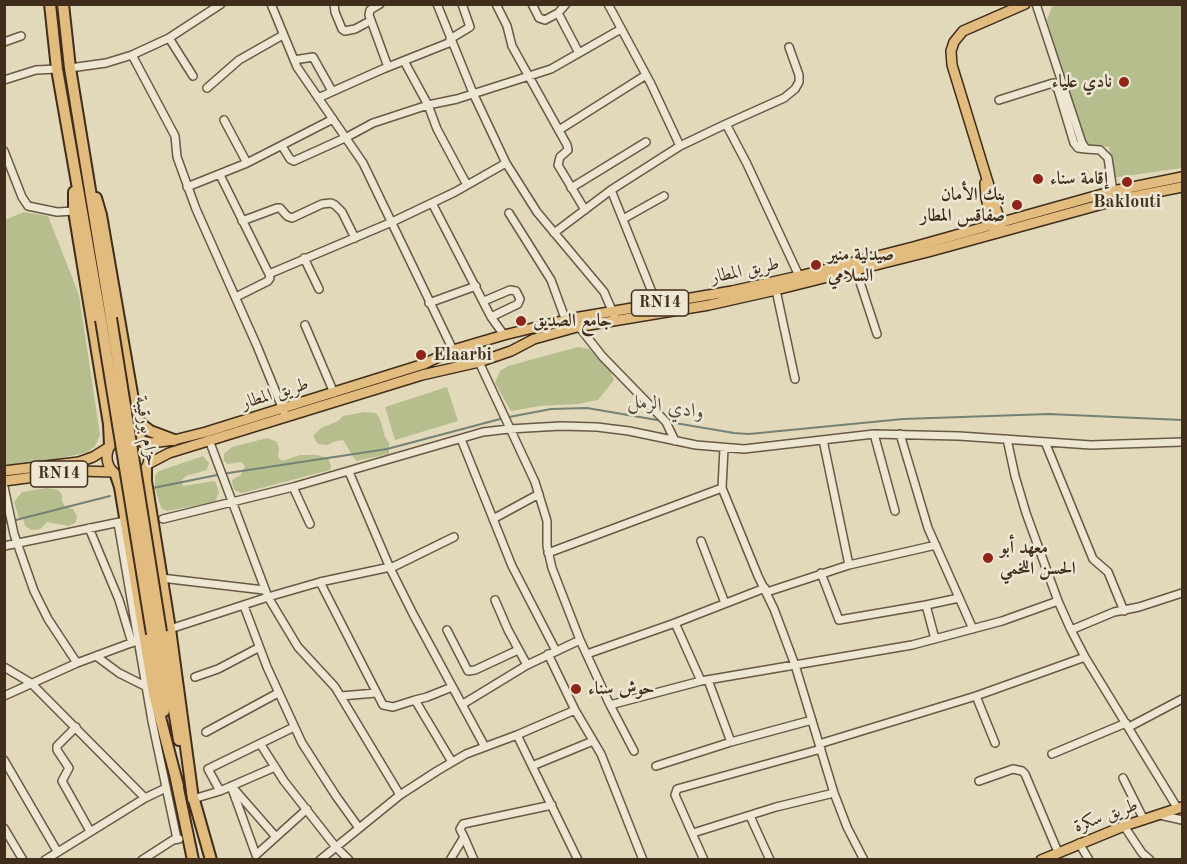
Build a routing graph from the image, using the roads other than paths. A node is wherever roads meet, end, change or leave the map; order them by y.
1 (50, 4) edge
2 (63, 4) edge
3 (221, 4) edge
4 (271, 4) edge
5 (334, 4) edge
6 (380, 4) edge
7 (437, 4) edge
8 (462, 4) edge
9 (496, 4) edge
10 (532, 4) edge
11 (566, 4) edge
12 (608, 4) edge
13 (1025, 4) edge
14 (1036, 4) edge
15 (558, 13) junction
16 (370, 21) junction
17 (621, 28) junction
18 (284, 35) junction
19 (21, 36) dead end
20 (169, 38) junction
21 (450, 41) junction
22 (4, 42) edge
23 (789, 47) dead end
24 (579, 53) junction
25 (132, 55) junction
26 (294, 60) junction
27 (404, 60) junction
28 (388, 67) junction
29 (70, 68) junction
30 (57, 69) junction
31 (646, 75) junction
32 (193, 76) dead end
33 (530, 76) junction
34 (4, 80) edge
35 (207, 88) dead end
36 (332, 92) junction
37 (473, 93) junction
38 (318, 98) junction
39 (999, 100) dead end
40 (428, 105) junction
41 (333, 119) junction
42 (224, 120) dead end
43 (726, 124) junction
44 (559, 130) junction
45 (346, 137) junction
46 (646, 142) dead end
47 (282, 146) junction
48 (680, 146) junction
49 (1086, 149) junction
50 (4, 151) edge
51 (78, 158) junction
52 (247, 163) junction
53 (506, 163) junction
54 (220, 175) junction
55 (1182, 177) edge
56 (467, 185) junction
57 (187, 187) junction
58 (1182, 187) edge
59 (571, 188) junction
60 (611, 190) junction
61 (1117, 193) junction
62 (664, 196) dead end
63 (990, 197) junction
64 (432, 203) junction
65 (585, 210) junction
66 (74, 211) junction
67 (509, 213) dead end
68 (1019, 218) junction
69 (623, 219) junction
70 (242, 221) junction
71 (392, 222) junction
72 (980, 228) junction
73 (998, 228) junction
74 (554, 233) junction
75 (355, 238) junction
76 (304, 258) junction
77 (856, 270) junction
78 (269, 274) junction
79 (801, 280) junction
80 (476, 286) junction
81 (319, 289) dead end
82 (776, 290) junction
83 (236, 297) junction
84 (484, 301) junction
85 (429, 303) junction
86 (658, 309) junction
87 (614, 316) junction
88 (491, 317) junction
89 (572, 322) junction
90 (305, 325) dead end
91 (877, 334) dead end
92 (506, 335) junction
93 (511, 351) junction
94 (449, 353) junction
95 (479, 362) junction
96 (449, 369) junction
97 (795, 379) dead end
98 (334, 393) junction
99 (284, 413) junction
100 (135, 415) junction
101 (235, 428) junction
102 (509, 429) junction
103 (874, 434) junction
104 (900, 434) junction
105 (461, 439) junction
106 (174, 440) junction
107 (209, 440) junction
108 (823, 440) junction
109 (1007, 440) junction
110 (141, 441) junction
111 (675, 441) junction
112 (1045, 442) junction
113 (1182, 442) edge
114 (110, 446) junction
115 (724, 448) junction
116 (147, 467) junction
117 (4, 471) edge
118 (349, 472) junction
119 (115, 474) junction
120 (4, 481) edge
121 (4, 487) edge
122 (293, 487) junction
123 (722, 488) junction
124 (539, 494) junction
125 (232, 503) junction
126 (895, 511) dead end
127 (163, 519) dead end
128 (493, 519) junction
129 (122, 522) junction
130 (310, 524) dead end
131 (89, 528) junction
132 (454, 537) dead end
133 (701, 541) dead end
134 (17, 544) junction
135 (936, 545) junction
136 (4, 546) edge
137 (548, 553) junction
138 (849, 565) junction
139 (390, 567) junction
140 (821, 573) junction
141 (161, 578) junction
142 (320, 582) junction
143 (766, 590) junction
144 (1182, 593) edge
145 (266, 594) junction
146 (959, 598) junction
147 (495, 600) dead end
148 (1058, 601) junction
149 (725, 603) junction
150 (926, 605) junction
151 (244, 606) junction
152 (1124, 611) junction
153 (675, 623) junction
154 (973, 628) junction
155 (447, 630) dead end
156 (1071, 630) junction
157 (161, 632) junction
158 (935, 639) junction
159 (580, 640) junction
160 (135, 641) junction
161 (258, 648) junction
162 (519, 650) junction
163 (555, 651) junction
164 (548, 654) junction
165 (586, 654) junction
166 (96, 656) junction
167 (1085, 657) junction
168 (77, 663) junction
169 (527, 664) junction
170 (795, 665) junction
171 (4, 667) edge
172 (195, 677) dead end
173 (704, 681) junction
174 (31, 683) junction
175 (147, 687) junction
176 (452, 687) junction
177 (278, 693) junction
178 (376, 693) junction
179 (4, 696) edge
180 (341, 696) junction
181 (976, 696) junction
182 (1182, 699) edge
183 (415, 700) junction
184 (463, 704) junction
185 (610, 705) junction
186 (574, 710) junction
187 (812, 720) junction
188 (1128, 725) junction
189 (294, 727) junction
190 (76, 728) junction
191 (206, 732) dead end
192 (517, 735) junction
193 (593, 741) junction
194 (731, 742) junction
195 (995, 743) dead end
196 (261, 745) junction
197 (485, 747) junction
198 (820, 747) junction
199 (634, 751) dead end
200 (1052, 754) dead end
201 (4, 760) edge
202 (452, 762) junction
203 (532, 766) junction
204 (656, 766) dead end
205 (274, 767) junction
206 (1123, 777) dead end
207 (979, 781) dead end
208 (178, 786) junction
209 (231, 786) junction
210 (166, 788) junction
211 (220, 791) junction
212 (834, 793) junction
213 (400, 795) junction
214 (145, 798) junction
215 (193, 799) junction
216 (552, 805) junction
217 (1180, 808) edge
218 (307, 809) junction
219 (1160, 815) junction
220 (750, 816) junction
221 (1143, 820) junction
222 (1182, 820) edge
223 (1124, 826) junction
224 (4, 828) edge
225 (359, 828) junction
226 (90, 831) junction
227 (693, 833) junction
228 (276, 837) junction
229 (464, 837) junction
230 (183, 838) junction
231 (12, 842) junction
232 (1079, 843) junction
233 (4, 846) edge
234 (335, 846) junction
235 (57, 851) junction
236 (1058, 852) junction
237 (256, 857) edge
238 (23, 860) edge
239 (45, 860) edge
240 (142, 860) edge
241 (193, 860) edge
242 (211, 860) edge
243 (320, 860) edge
244 (348, 860) edge
245 (450, 860) edge
246 (474, 860) edge
247 (578, 860) edge
248 (643, 860) edge
249 (704, 860) edge
250 (770, 860) edge
251 (864, 860) edge
252 (1041, 860) edge
253 (1089, 860) edge
254 (1150, 860) edge

1 - 30 highway, حزام بورقيبة
2 - 29 highway, حزام بورقيبة
3 - 20 street
4 - 18 street
5 - 16 street
6 - 16 street
7 - 21 street
8 - 21 street
9 - 33 street
10 - 15 street
11 - 15 street
12 - 17 street
13 - 63 main road
14 - 49 street
15 - 24 street
16 - 28 street
17 - 24 street
17 - 31 street
18 - 26 street
18 - 35 street
19 - 22 street
20 - 25 street
20 - 32 street
21 - 27 street
21 - 37 street
23 - 43 street
24 - 33 street
25 - 29 street
25 - 57 street
26 - 36 street
26 - 38 street
27 - 28 street
27 - 40 street
28 - 36 street
29 - 51 highway, حزام بورقيبة
30 - 34 street
30 - 51 highway, حزام بورقيبة
31 - 44 street
31 - 48 street
33 - 37 street
33 - 44 street
36 - 38 street
37 - 40 street
37 - 53 street
38 - 41 street
39 - 49 street
40 - 45 street
40 - 56 street
41 - 45 street
41 - 47 street
42 - 52 street
43 - 48 street
43 - 79 street
44 - 59 street
45 - 47 street
45 - 71 street
46 - 59 street
47 - 52 street
48 - 60 street
49 - 61 street
50 - 66 street
51 - 66 highway
51 - 100 highway
51 - 157 highway, حزام بورقيبة, bridge
52 - 54 street
53 - 56 street
53 - 74 street
54 - 57 street
54 - 70 street
55 - 61 main road, طريق المطار / RN14
56 - 64 street
57 - 83 street
58 - 61 main road, طريق المطار / RN14
59 - 65 street
60 - 65 street
60 - 69 street
61 - 68 main road, طريق المطار / RN14
61 - 73 main road, طريق المطار / RN14
62 - 69 street
63 - 68 main road
63 - 72 main road
63 - 73 main road
64 - 71 street
64 - 80 street
65 - 74 street
66 - 114 highway
67 - 89 street
68 - 73 main road, طريق المطار / RN14
69 - 86 street
70 - 75 street
70 - 78 street
71 - 75 street
71 - 85 street
72 - 73 main road, طريق المطار / RN14
72 - 79 main road, طريق المطار / RN14
73 - 77 main road, طريق المطار / RN14
74 - 87 street
75 - 76 street
76 - 78 street
76 - 81 street
77 - 79 main road, طريق المطار / RN14
77 - 91 street
78 - 83 street
79 - 82 main road, طريق المطار / RN14
79 - 86 main road, طريق المطار / RN14
80 - 84 street
80 - 85 street
82 - 86 main road, طريق المطار / RN14
82 - 97 street
83 - 99 street
84 - 88 street
84 - 88 street
85 - 94 street
86 - 87 main road, طريق المطار / RN14
87 - 89 main road, طريق المطار / RN14
88 - 92 street
89 - 92 main road, طريق المطار / RN14
89 - 93 main road, طريق المطار / RN14
89 - 111 street
90 - 98 street
92 - 93 main road
92 - 94 main road, طريق المطار / RN14
93 - 95 main road, طريق المطار / RN14
94 - 96 main road
94 - 98 main road, طريق المطار / RN14
95 - 96 main road, طريق المطار / RN14
95 - 102 street
96 - 99 main road, طريق المطار / RN14
98 - 99 main road, طريق المطار / RN14
99 - 101 main road, طريق المطار / RN14
100 - 106 highway
100 - 110 highway
101 - 106 main road, طريق المطار / RN14
101 - 107 main road, طريق المطار / RN14
102 - 105 street
102 - 111 street
102 - 124 street
103 - 104 street
103 - 108 street
103 - 126 street
104 - 109 street
104 - 135 street
105 - 118 street
105 - 128 street
106 - 110 main road, طريق المطار / RN14
107 - 116 main road, طريق المطار / RN14
107 - 125 street
108 - 115 street
108 - 138 street
109 - 112 street
109 - 148 street
110 - 114 main road
110 - 116 main road
111 - 115 street
112 - 113 street
112 - 152 street
114 - 117 main road, RN14
114 - 119 main road
115 - 123 street
116 - 119 main road
116 - 141 highway
118 - 122 street
118 - 139 street
119 - 120 main road, RN14
119 - 129 highway
121 - 134 street
122 - 125 street
122 - 130 street
123 - 137 street
123 - 143 street
124 - 128 street
124 - 137 street
125 - 127 street
125 - 145 street
128 - 163 street
129 - 131 street
129 - 160 street
129 - 208 highway
131 - 134 street
131 - 160 street
132 - 139 street
133 - 149 street
134 - 136 street
134 - 168 street
135 - 138 street
135 - 146 street
137 - 159 street
138 - 140 street
139 - 142 street
139 - 176 street
140 - 143 street
140 - 150 street
141 - 145 street
141 - 157 highway
142 - 145 street
142 - 178 street
143 - 149 street
143 - 170 street
144 - 152 street
145 - 151 street
145 - 180 street
146 - 150 street
146 - 154 street
147 - 162 street
148 - 154 street
148 - 156 street
149 - 153 street
150 - 158 street
151 - 157 street
151 - 161 street
152 - 156 street
153 - 165 street
153 - 173 street
154 - 158 street
155 - 162 street
156 - 167 street
157 - 208 highway, حزام بورقيبة
157 - 215 highway, حزام بورقيبة
158 - 170 street
159 - 163 street
159 - 165 street
160 - 166 street
160 - 175 street
161 - 172 street
161 - 177 street
162 - 169 street
163 - 164 street
164 - 169 street
164 - 186 street
165 - 185 street
166 - 168 street
166 - 175 street
167 - 181 street
167 - 188 street
168 - 174 street
169 - 184 street
170 - 173 street
170 - 187 street
171 - 174 street
173 - 185 street
173 - 194 street
174 - 179 street
174 - 190 street
175 - 210 street
176 - 183 street
176 - 184 street
177 - 189 street
177 - 191 street
178 - 180 street
178 - 183 street
180 - 213 street
181 - 195 street
181 - 198 street
182 - 188 street
183 - 202 street
184 - 197 street
185 - 199 street
186 - 192 street
186 - 193 street
187 - 194 street
187 - 198 street
188 - 200 street
188 - 217 street
189 - 196 street
189 - 225 street
190 - 214 street
190 - 226 street
192 - 197 street
192 - 203 street
193 - 203 street
193 - 248 street
194 - 204 street
196 - 205 street
196 - 211 street
197 - 202 street
198 - 212 street
198 - 227 street
201 - 235 street
202 - 213 street
203 - 216 street
205 - 209 street
205 - 218 street
206 - 221 street
207 - 236 street
208 - 230 highway, حزام بورقيبة
209 - 211 street
209 - 228 street
209 - 237 street
210 - 214 street
210 - 230 street
211 - 215 street
212 - 220 street
212 - 251 street
213 - 225 street
214 - 226 street
215 - 242 highway, حزام بورقيبة
216 - 229 street
216 - 247 street
217 - 219 main road, طريق سكرة
218 - 228 street
218 - 234 street
219 - 221 main road, طريق سكرة
219 - 222 street
220 - 227 street
220 - 250 street
221 - 223 main road, طريق سكرة
223 - 232 main road, طريق سكرة
223 - 254 street
224 - 231 street
225 - 234 street
226 - 235 street
227 - 249 street
228 - 237 street
229 - 245 street
229 - 246 street
230 - 240 street
230 - 241 highway, حزام بورقيبة
231 - 233 street
231 - 238 street
232 - 236 main road, طريق سكرة
232 - 253 street
234 - 243 street
234 - 244 street
235 - 239 street
236 - 252 main road, طريق سكرة

